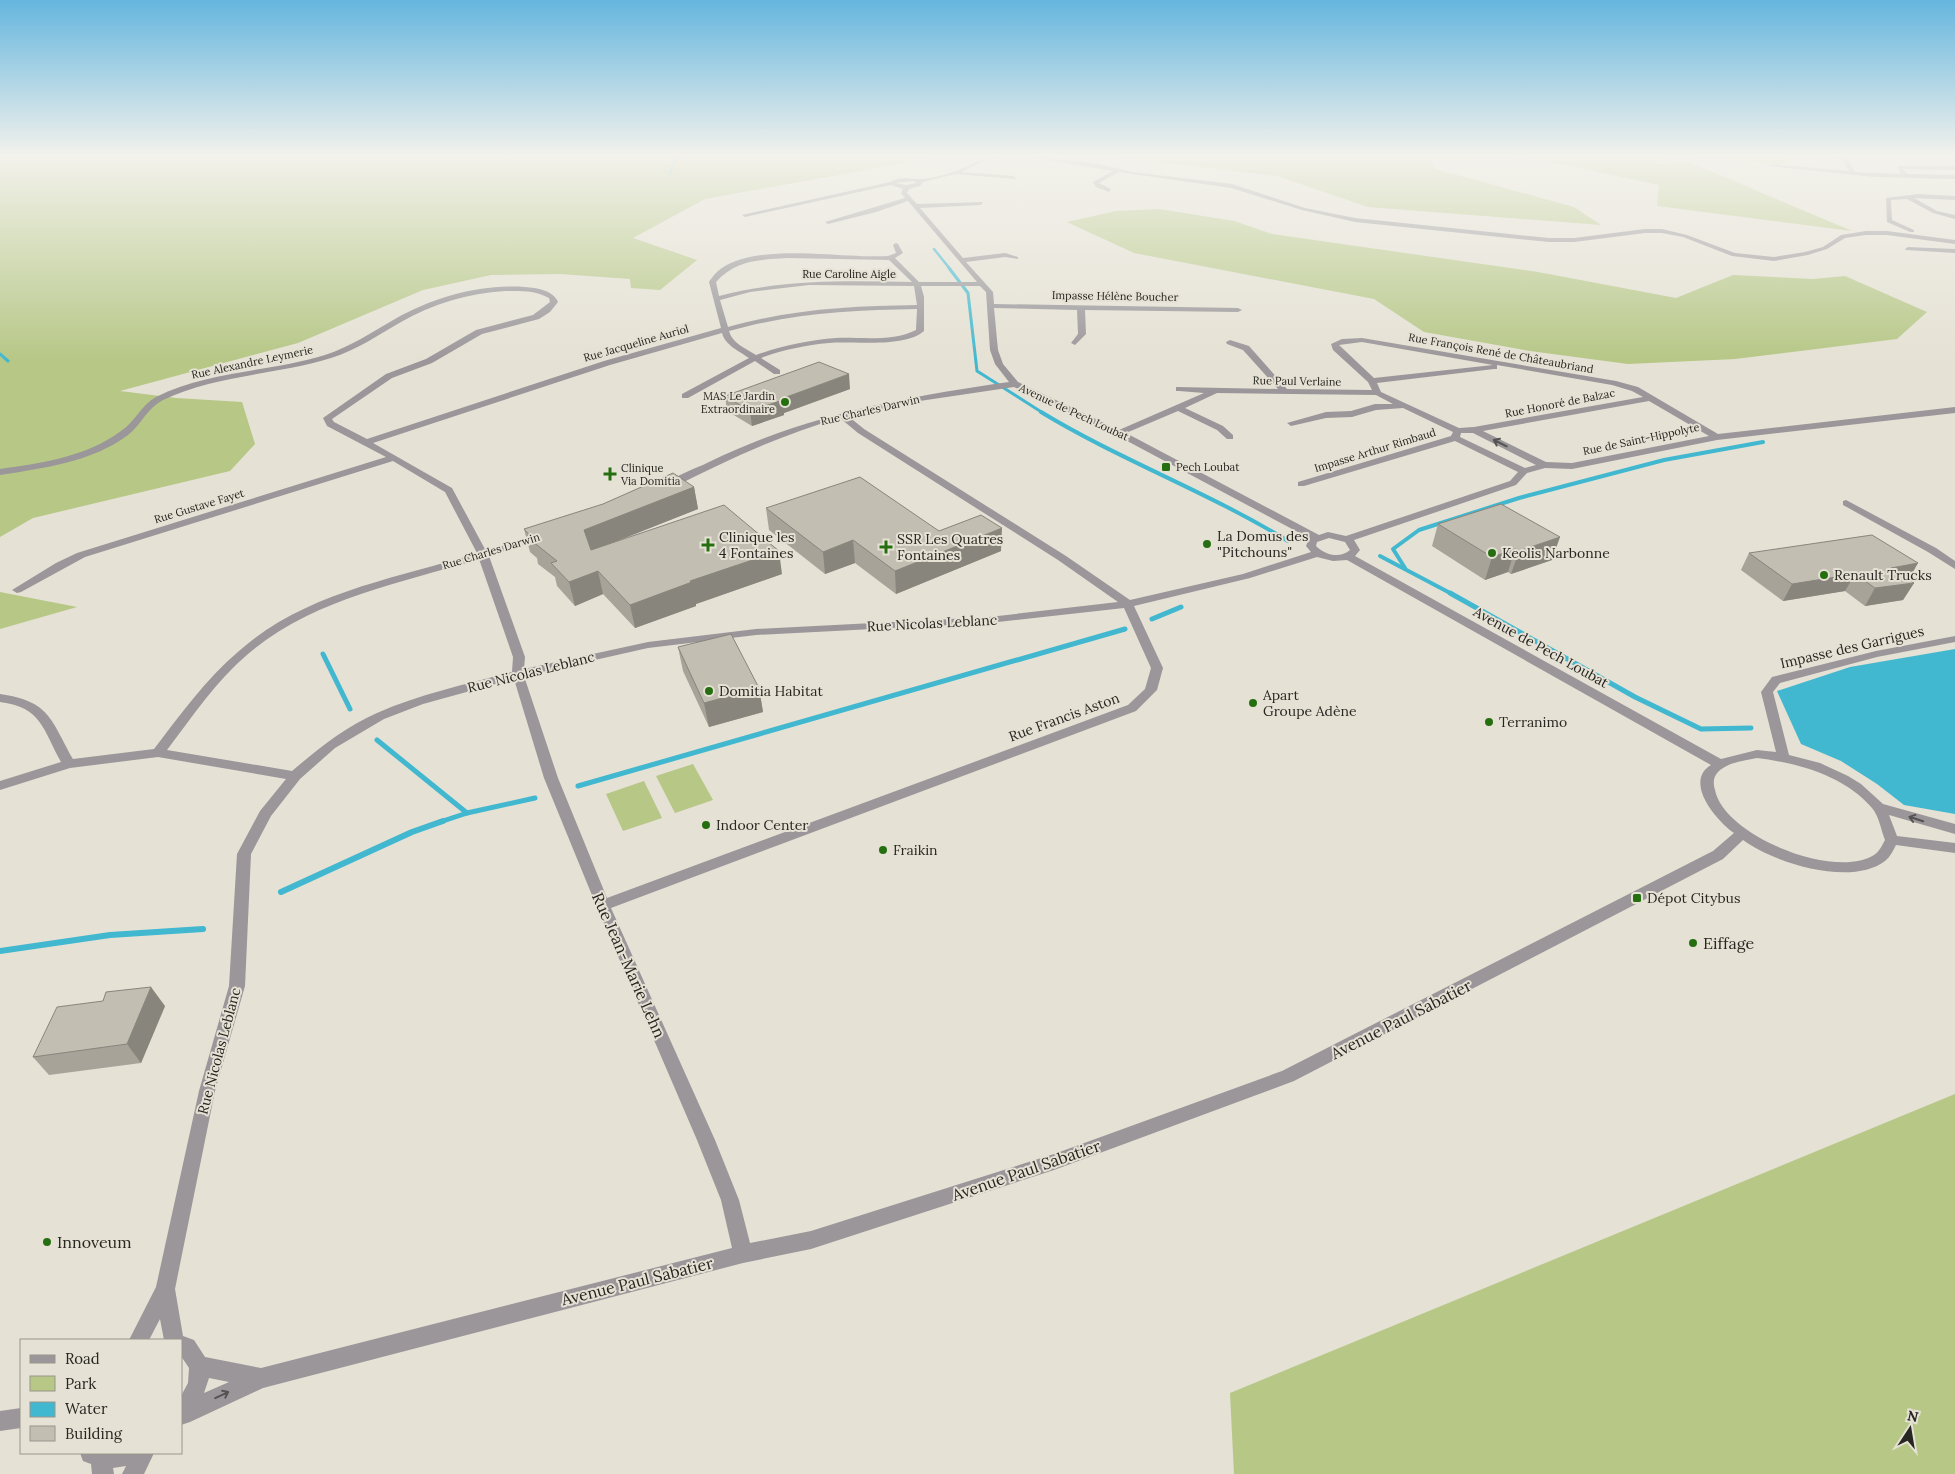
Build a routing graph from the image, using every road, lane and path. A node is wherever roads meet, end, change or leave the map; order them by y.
1 (931, 224) edge
2 (1393, 224) edge
3 (1895, 224) edge
4 (1928, 238) junction
5 (1955, 242) edge
6 (896, 245) dead end
7 (1908, 249) dead end
8 (1955, 251) edge
9 (891, 258) junction
10 (1016, 258) dead end
11 (963, 260) junction
12 (918, 284) junction
13 (983, 284) junction
14 (716, 299) junction
15 (991, 306) junction
16 (920, 307) junction
17 (1081, 307) junction
18 (1238, 310) dead end
19 (724, 330) junction
20 (1230, 342) dead end
21 (1075, 343) dead end
22 (756, 358) junction
23 (1509, 365) junction
24 (777, 372) dead end
25 (1372, 381) junction
26 (1014, 384) junction
27 (1179, 389) dead end
28 (1216, 391) junction
29 (1285, 392) junction
30 (1378, 393) junction
31 (685, 396) dead end
32 (1650, 398) junction
33 (1404, 406) junction
34 (1178, 408) junction
35 (1955, 410) edge
36 (842, 416) junction
37 (1291, 423) dead end
38 (1474, 430) junction
39 (1119, 433) junction
40 (1457, 434) junction
41 (1230, 437) dead end
42 (1718, 437) junction
43 (366, 442) junction
44 (394, 458) junction
45 (1544, 465) junction
46 (1524, 471) junction
47 (0, 472) edge
48 (1301, 484) dead end
49 (659, 491) edge
50 (1846, 503) dead end
51 (556, 531) edge
52 (1316, 537) junction
53 (1346, 539) junction
54 (1318, 553) junction
55 (483, 555) junction
56 (1348, 556) junction
57 (1955, 566) edge
58 (17, 590) dead end
59 (1128, 604) junction
60 (1955, 639) edge
61 (518, 674) junction
62 (0, 698) edge
63 (158, 753) junction
64 (1783, 757) junction
65 (1718, 763) junction
66 (69, 764) junction
67 (294, 776) junction
68 (0, 786) edge
69 (1878, 807) junction
70 (1955, 829) edge
71 (1742, 834) junction
72 (1892, 840) junction
73 (1955, 848) edge
74 (603, 905) junction
75 (744, 1254) junction
76 (165, 1289) junction
77 (140, 1339) edge
78 (174, 1339) edge
79 (182, 1345) edge
80 (199, 1366) junction
81 (260, 1378) junction
82 (183, 1415) edge
83 (129, 1454) edge
84 (143, 1454) edge
85 (98, 1462) edge
86 (133, 1474) edge

1 - 11 street, Avenue de Pech Loubat
2 - 4 street
3 - 4 street
4 - 5 street
6 - 9 street
7 - 8 street
9 - 12 street
9 - 14 street
10 - 11 street
11 - 13 street, Avenue de Pech Loubat
12 - 13 street, Rue Caroline Aigle
12 - 14 street, Rue Caroline Aigle
12 - 16 street
13 - 15 street, Avenue de Pech Loubat
14 - 19 street
15 - 17 street, Impasse Hélène Boucher
15 - 26 street, Avenue de Pech Loubat
16 - 19 street, Rue Jacqueline Auriol
16 - 22 street
17 - 18 street, Impasse Hélène Boucher
17 - 21 street
19 - 22 street
19 - 43 street, Rue Jacqueline Auriol
20 - 29 street
22 - 24 street
22 - 31 street
23 - 25 street
23 - 25 street, Rue François René de Châteaubriand
23 - 32 street, Rue François René de Châteaubriand
25 - 30 street, Rue François René de Châteaubriand
26 - 36 street, Rue Charles Darwin
26 - 39 street, Avenue de Pech Loubat
27 - 28 street, Rue Paul Verlaine
28 - 29 street, Rue Paul Verlaine
28 - 34 street, Rue Paul Verlaine
29 - 30 street, Rue Paul Verlaine
30 - 33 street
32 - 38 street, Rue Honoré de Balzac
32 - 42 street, Rue François René de Châteaubriand
33 - 37 street
33 - 40 street
34 - 39 street, Rue Paul Verlaine
34 - 41 street
35 - 42 street, Rue de Saint-Hippolyte
36 - 49 street, Rue Charles Darwin
36 - 59 street
38 - 40 street, Rue Honoré de Balzac
45 -> 38 street
39 - 52 street, Avenue de Pech Loubat
40 - 46 street
40 - 48 street, Impasse Arthur Rimbaud
42 - 45 street, Rue de Saint-Hippolyte
43 - 44 street, Rue Alexandre Leymerie
43 - 47 street, Rue Alexandre Leymerie
44 - 55 street, Rue Alexandre Leymerie
44 - 58 street, Rue Gustave Fayet
45 - 46 street, Rue de Saint-Hippolyte
46 - 53 street, Rue de Saint-Hippolyte
50 - 57 street
51 - 55 street, Rue Charles Darwin
52 - 53 street
52 - 54 street
53 - 56 street
54 - 56 street
54 - 59 street, Rue Nicolas Leblanc
55 - 61 street, Rue Alexandre Leymerie
55 - 63 street, Rue Charles Darwin
56 - 65 street, Avenue de Pech Loubat
59 - 61 street, Rue Nicolas Leblanc
59 - 74 street, Rue Francis Aston
60 - 64 street, Impasse des Garrigues
61 - 67 street, Rue Nicolas Leblanc
61 - 74 street, Rue Jean-Marie Lehn
62 - 66 street
63 - 66 street
63 - 67 street
64 - 65 street
64 - 69 street
65 - 71 street
66 - 68 street
67 - 76 street, Rue Nicolas Leblanc
70 -> 69 street
69 - 72 street
71 - 72 street
71 - 75 street, Avenue Paul Sabatier
72 - 73 street
74 - 75 street, Rue Jean-Marie Lehn
75 - 81 street, Avenue Paul Sabatier
76 - 77 street, Rue Nicolas Leblanc
76 - 78 street, Rue Nicolas Leblanc
79 - 80 street
80 - 81 street, Avenue Paul Sabatier
80 - 82 street
82 -> 81 street, Avenue Paul Sabatier
83 - 85 street
84 - 86 street

